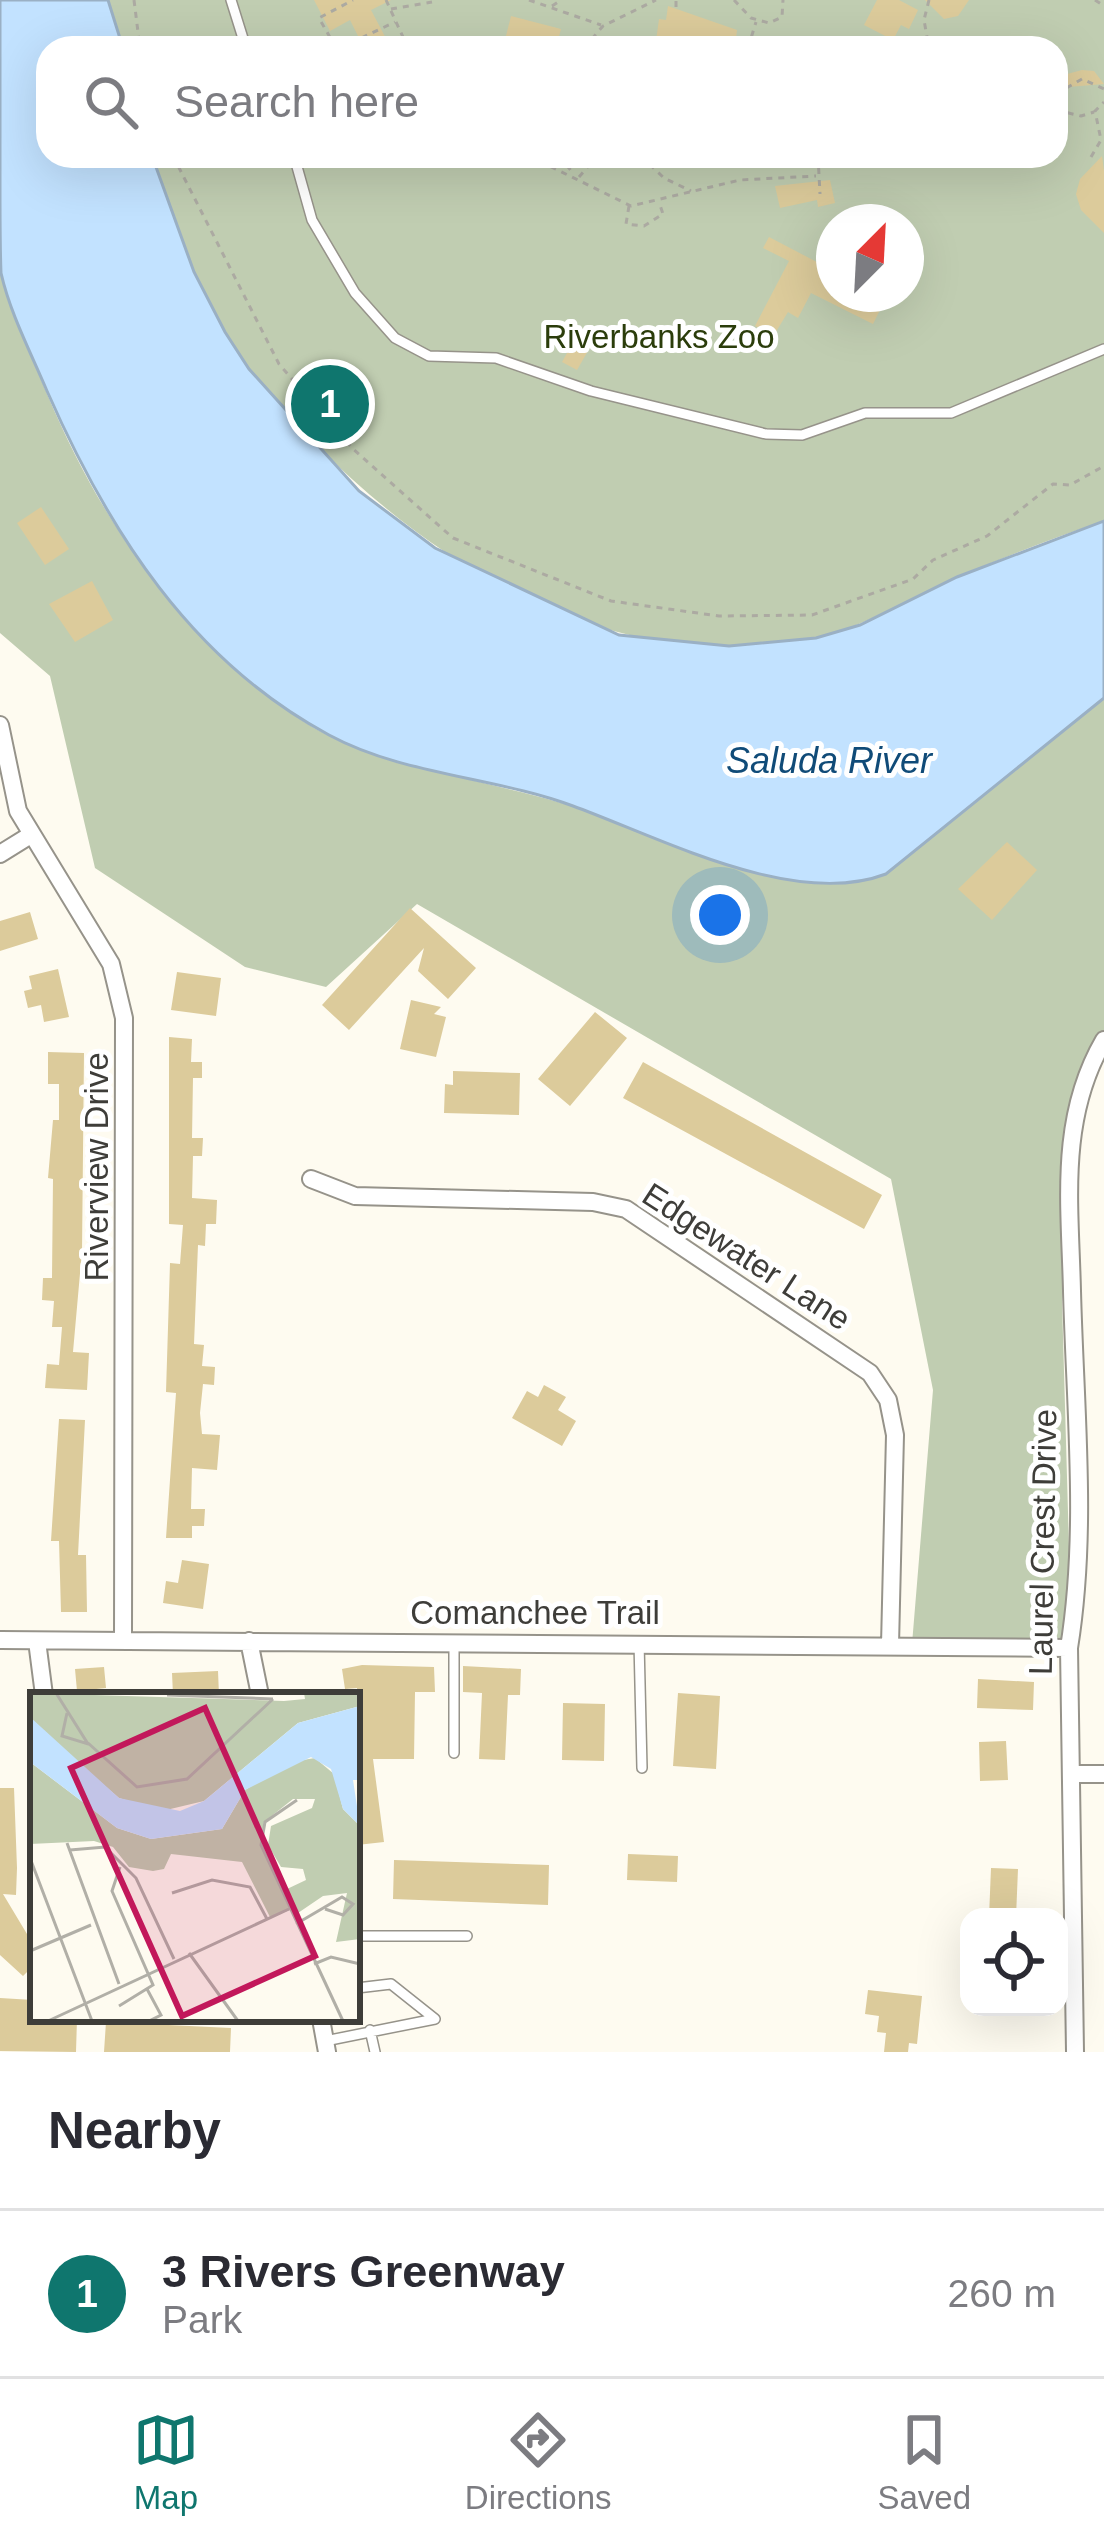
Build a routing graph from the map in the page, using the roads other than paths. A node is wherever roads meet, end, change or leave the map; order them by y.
1 (231, 0) edge
2 (242, 36) edge
3 (297, 168) edge
4 (1104, 349) edge
5 (0, 725) edge
6 (29, 836) junction
7 (0, 854) edge
8 (1104, 1040) edge
9 (311, 1179) dead end
10 (0, 1640) edge
11 (37, 1640) junction
12 (249, 1640) junction
13 (123, 1641) junction
14 (454, 1641) junction
15 (639, 1642) junction
16 (890, 1645) junction
17 (1069, 1648) junction
18 (44, 1692) edge
19 (259, 1692) edge
20 (454, 1753) dead end
21 (642, 1768) dead end
22 (1072, 1774) junction
23 (1104, 1774) edge
24 (360, 1936) edge
25 (467, 1936) dead end
26 (360, 1988) edge
27 (370, 2030) junction
28 (326, 2047) edge
29 (375, 2052) edge
30 (1075, 2052) edge

1 - 2 lane
3 - 4 lane
5 - 6 street, Riverview Drive
6 - 7 street
6 - 13 street, Riverview Drive
8 - 17 street, Laurel Crest Drive
9 - 16 street, Edgewater Lane
10 - 11 street, Comanchee Trail
11 - 13 street, Comanchee Trail
11 - 18 street
12 - 13 street, Comanchee Trail
12 - 14 street, Comanchee Trail
12 - 19 street
14 - 15 street, Comanchee Trail
14 - 20 lane
15 - 16 street, Comanchee Trail
15 - 21 lane
16 - 17 street, Comanchee Trail
17 - 22 street, Laurel Crest Drive
22 - 23 street
22 - 30 street, Laurel Crest Drive
24 - 25 lane
26 - 27 lane
27 - 28 lane
27 - 29 lane

